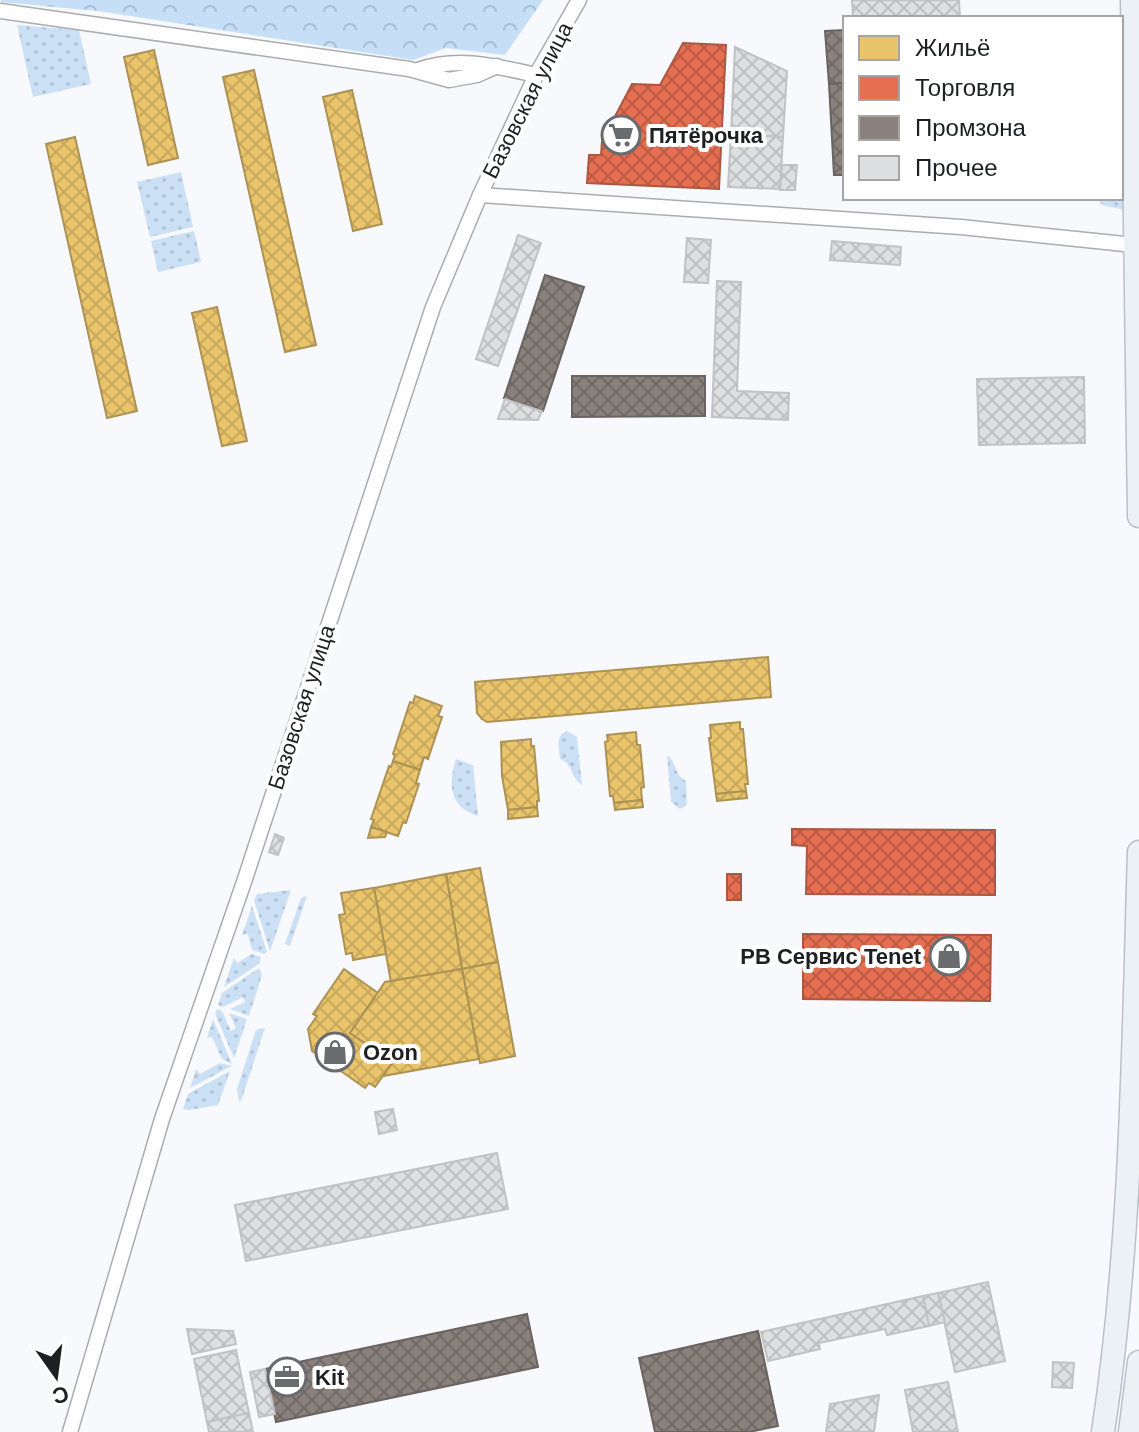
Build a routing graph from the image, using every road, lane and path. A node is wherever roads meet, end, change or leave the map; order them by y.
1 (579, 0) edge
2 (1132, 0) edge
3 (0, 11) edge
4 (536, 75) junction
5 (480, 195) junction
6 (1134, 245) junction
7 (1139, 516) edge
8 (1139, 852) edge
9 (1139, 1362) edge
10 (70, 1432) edge
11 (1103, 1432) edge
12 (1130, 1432) edge

1 - 4 street, Базовская улица
2 - 6 highway
3 - 4 street
4 - 5 street, Базовская улица
5 - 6 street
5 - 10 street, Базовская улица
6 - 7 highway
8 - 11 highway
9 - 12 highway

